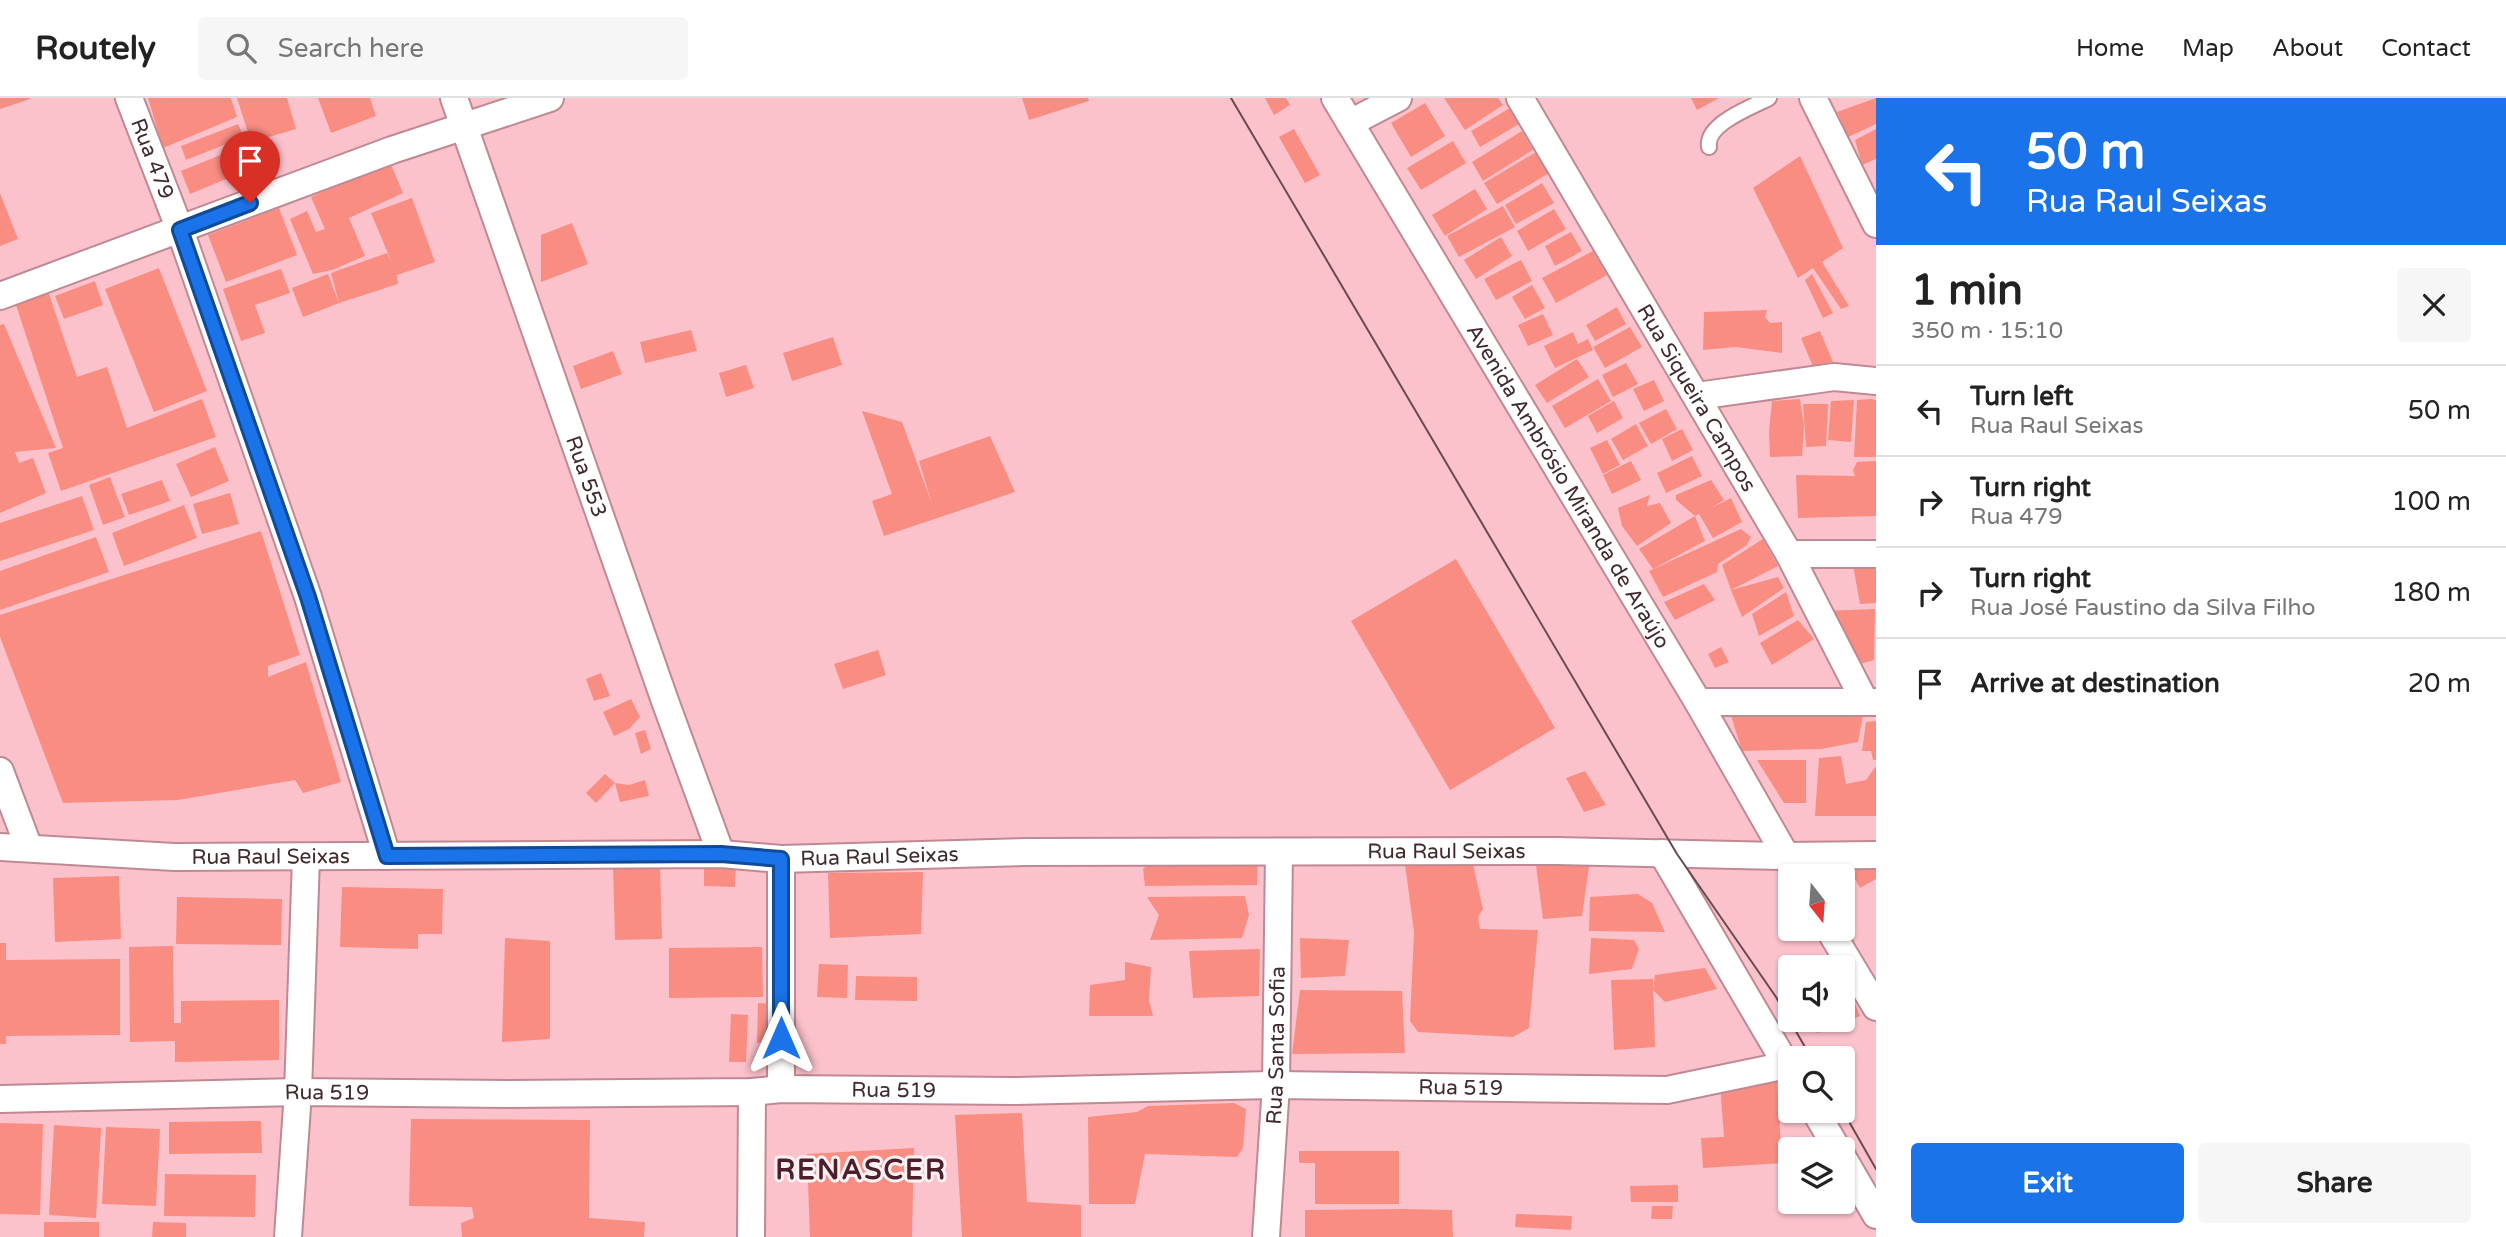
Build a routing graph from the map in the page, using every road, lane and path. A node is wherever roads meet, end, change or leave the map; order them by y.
1 (129, 98) edge
2 (454, 98) edge
3 (550, 98) edge
4 (1335, 98) edge
5 (1398, 98) edge
6 (1520, 98) edge
7 (1769, 98) edge
8 (1814, 98) edge
9 (1350, 122) junction
10 (466, 126) junction
11 (1709, 147) dead end
12 (1876, 224) edge
13 (180, 230) junction
14 (0, 296) edge
15 (1876, 381) edge
16 (1697, 396) junction
17 (1789, 554) junction
18 (1876, 554) edge
19 (1698, 702) junction
20 (1871, 702) edge
21 (0, 771) edge
22 (0, 847) edge
23 (29, 848) junction
24 (1279, 852) junction
25 (721, 854) junction
26 (1670, 854) junction
27 (1876, 855) edge
28 (387, 856) junction
29 (306, 858) junction
30 (781, 859) junction
31 (1790, 864) edge
32 (1806, 864) edge
33 (1778, 865) edge
34 (1837, 942) edge
35 (1876, 1007) edge
36 (1778, 1048) edge
37 (1778, 1070) edge
38 (1276, 1085) junction
39 (781, 1089) junction
40 (298, 1092) junction
41 (752, 1092) junction
42 (0, 1099) edge
43 (1855, 1179) edge
44 (1876, 1215) edge
45 (288, 1237) edge
46 (751, 1237) edge
47 (1266, 1237) edge

1 - 13 street, Rua 479
2 - 10 street, Rua 553
3 - 10 street
4 - 9 street, Avenida Ambrósio Miranda de Araújo
5 - 9 street
6 - 16 street, Rua Siqueira Campos
7 - 11 lane
8 - 12 street
9 - 19 street, Avenida Ambrósio Miranda de Araújo
10 - 13 street
10 - 25 street, Rua 553
13 - 14 street
13 - 28 street, Rua 479
15 - 16 street
16 - 17 street, Rua Siqueira Campos
17 - 18 street
17 - 20 street, Rua Siqueira Campos
19 - 20 street
19 - 31 street, Avenida Ambrósio Miranda de Araújo
21 - 23 street
22 - 23 street, Rua Raul Seixas
23 - 29 street, Rua Raul Seixas
24 - 26 street, Rua Raul Seixas
24 - 30 street, Rua Raul Seixas
24 - 38 street, Rua Santa Sofia
25 - 28 street, Rua Raul Seixas
25 - 30 street, Rua Raul Seixas
26 - 33 street, Rua Raul Seixas
26 - 36 street
27 - 32 street, Rua Raul Seixas
28 - 29 street, Rua Raul Seixas
29 - 40 street
30 - 39 street
34 - 35 street
37 - 38 street, Rua 519
38 - 39 street, Rua 519
38 - 47 street, Rua Santa Sofia
39 - 41 street, Rua 519
40 - 41 street, Rua 519
40 - 42 street, Rua 519
40 - 45 street
41 - 46 street
43 - 44 street

